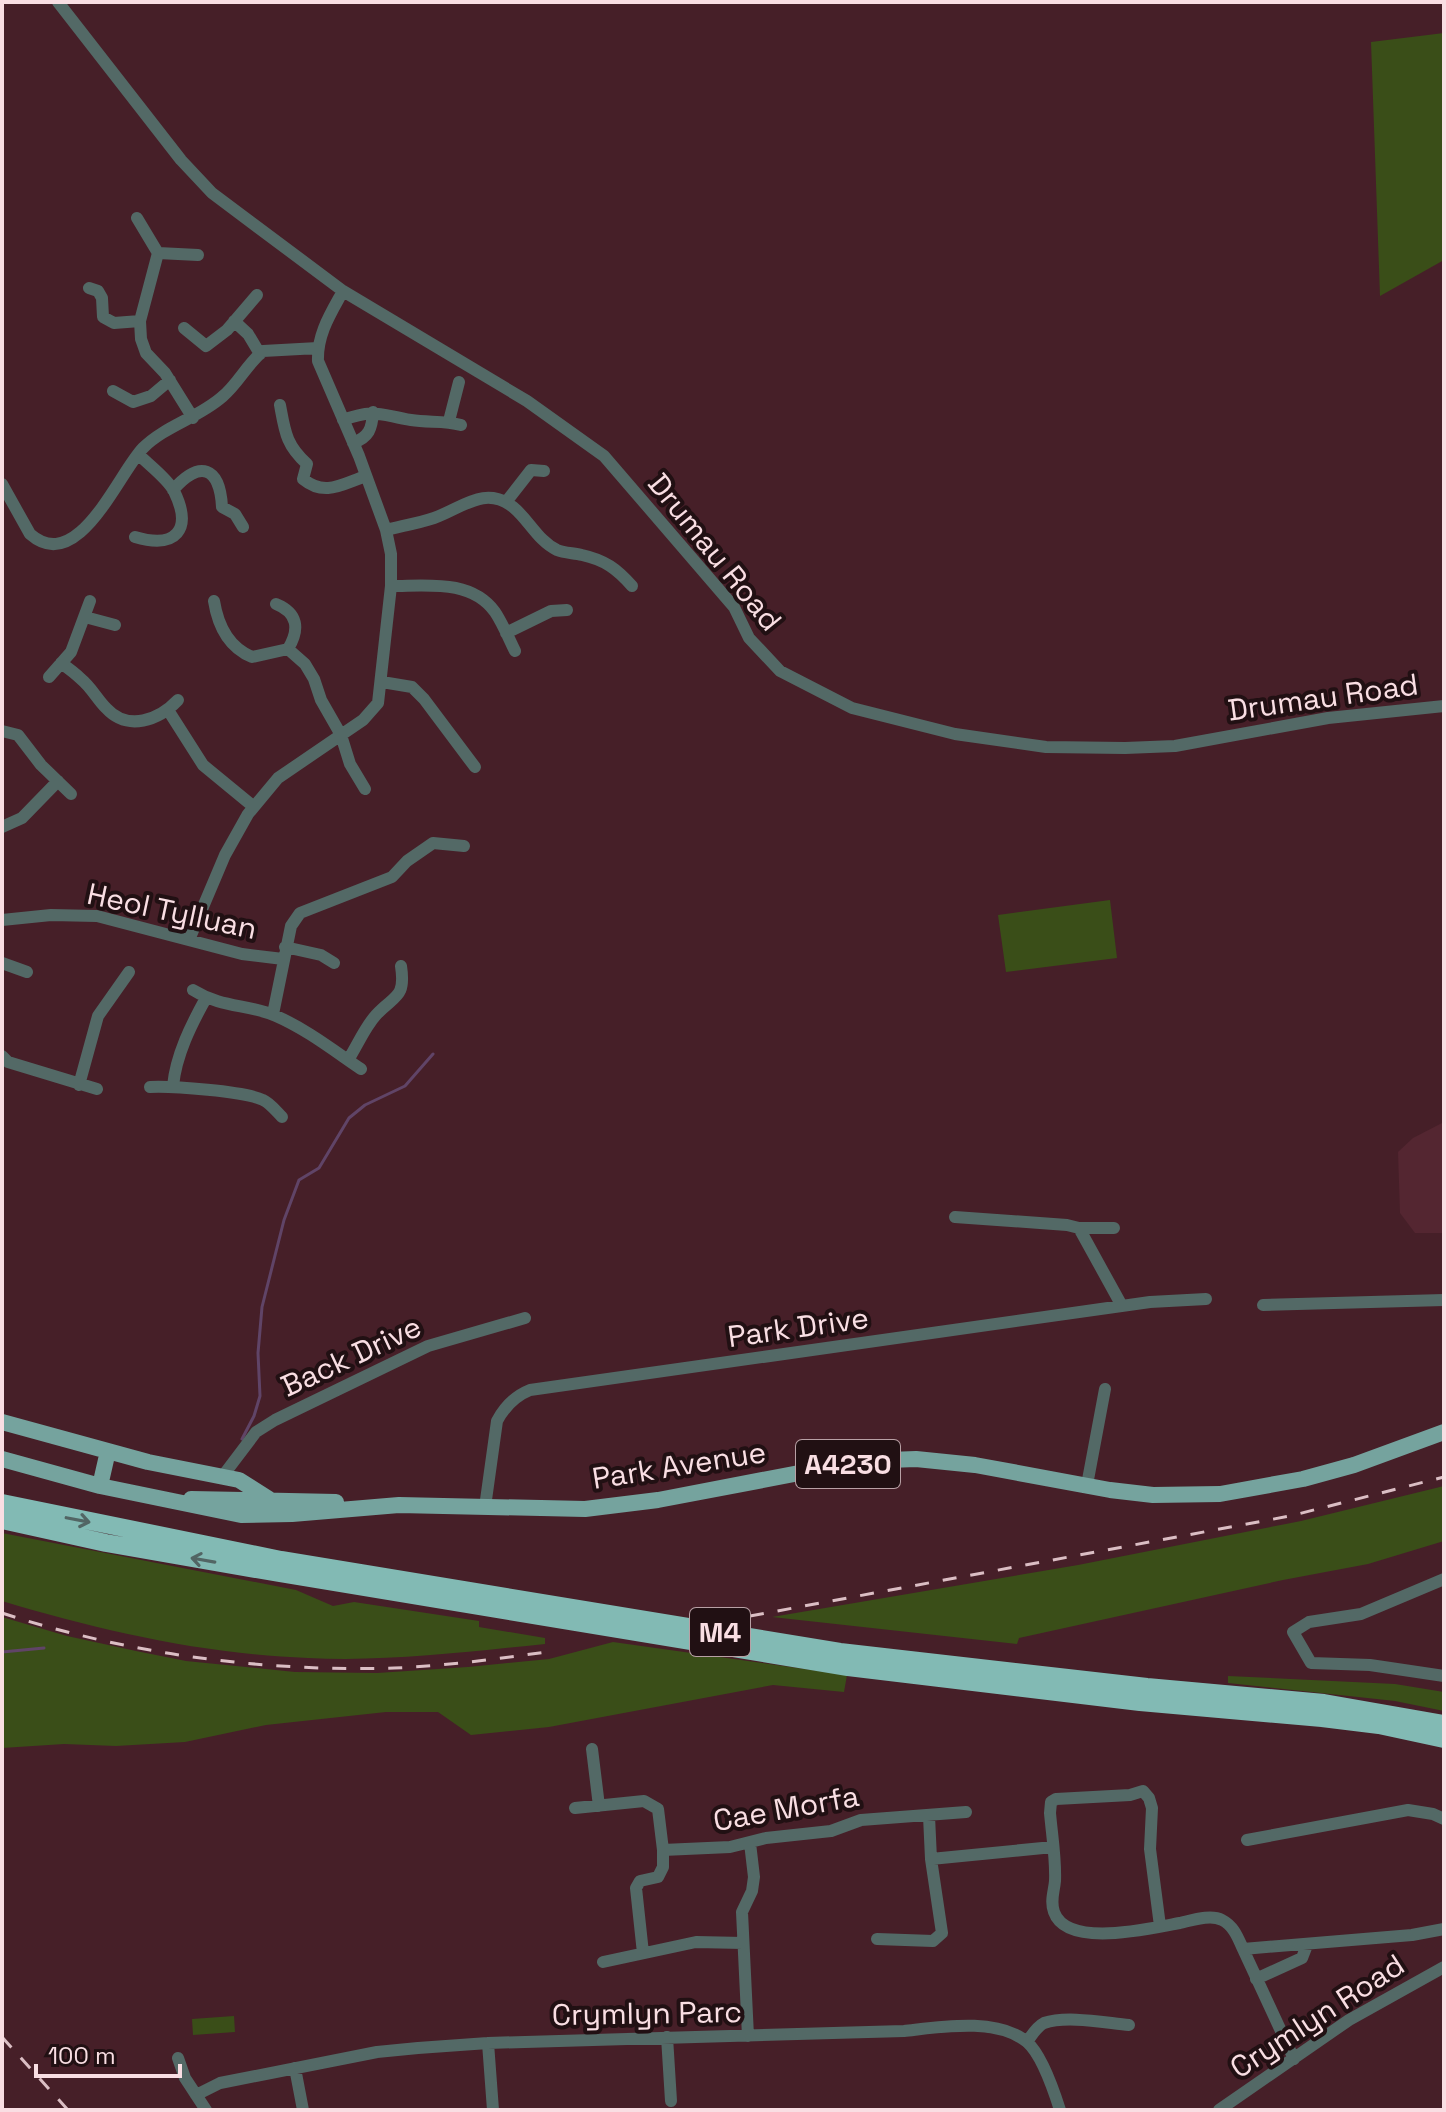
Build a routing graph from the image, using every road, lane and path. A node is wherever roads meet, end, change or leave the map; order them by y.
1 (58, 2) edge
2 (137, 218) dead end
3 (158, 253) junction
4 (198, 255) dead end
5 (89, 288) dead end
6 (343, 291) junction
7 (257, 295) dead end
8 (140, 321) junction
9 (234, 321) junction
10 (184, 328) dead end
11 (318, 348) junction
12 (260, 354) junction
13 (170, 380) junction
14 (459, 382) dead end
15 (113, 391) dead end
16 (280, 405) dead end
17 (373, 412) junction
18 (193, 418) junction
19 (343, 420) junction
20 (353, 443) junction
21 (138, 454) junction
22 (544, 471) dead end
23 (366, 476) junction
24 (2, 484) edge
25 (173, 490) junction
26 (506, 502) junction
27 (243, 527) dead end
28 (386, 530) junction
29 (135, 537) dead end
30 (391, 586) junction
31 (632, 586) dead end
32 (90, 601) dead end
33 (214, 601) dead end
34 (276, 604) dead end
35 (567, 610) dead end
36 (85, 617) junction
37 (115, 625) dead end
38 (506, 633) junction
39 (288, 649) junction
40 (515, 651) dead end
41 (61, 663) junction
42 (49, 677) dead end
43 (382, 682) junction
44 (178, 700) dead end
45 (1444, 706) edge
46 (168, 710) junction
47 (2, 731) edge
48 (341, 735) junction
49 (475, 767) dead end
50 (58, 781) junction
51 (365, 789) dead end
52 (71, 794) dead end
53 (254, 807) junction
54 (2, 827) edge
55 (464, 846) dead end
56 (2, 920) edge
57 (189, 940) junction
58 (284, 953) junction
59 (2, 963) edge
60 (334, 963) dead end
61 (401, 966) dead end
62 (27, 972) dead end
63 (129, 972) dead end
64 (193, 990) dead end
65 (206, 998) junction
66 (273, 1014) junction
67 (2, 1056) edge
68 (348, 1060) junction
69 (361, 1069) dead end
70 (79, 1085) junction
71 (173, 1086) junction
72 (150, 1087) dead end
73 (97, 1089) dead end
74 (282, 1117) dead end
75 (955, 1217) dead end
76 (1079, 1228) junction
77 (1114, 1228) dead end
78 (1206, 1299) dead end
79 (1444, 1300) edge
80 (1263, 1305) dead end
81 (1122, 1306) junction
82 (525, 1318) dead end
83 (1105, 1389) dead end
84 (2, 1422) edge
85 (1444, 1432) edge
86 (108, 1451) junction
87 (2, 1459) edge
88 (222, 1477) junction
89 (1087, 1485) junction
90 (100, 1486) junction
91 (170, 1499) junction
92 (240, 1499) junction
93 (2, 1503) edge
94 (265, 1507) junction
95 (485, 1507) junction
96 (2, 1520) edge
97 (1444, 1579) edge
98 (1444, 1676) edge
99 (1444, 1724) edge
100 (1444, 1739) edge
101 (592, 1749) dead end
102 (599, 1806) junction
103 (575, 1808) dead end
104 (966, 1812) dead end
105 (929, 1816) junction
106 (1444, 1819) edge
107 (1247, 1840) dead end
108 (750, 1843) junction
109 (1053, 1847) junction
110 (663, 1850) junction
111 (931, 1859) junction
112 (1160, 1926) junction
113 (1444, 1929) edge
114 (877, 1939) dead end
115 (743, 1943) junction
116 (1307, 1945) junction
117 (1243, 1949) junction
118 (643, 1953) junction
119 (603, 1962) dead end
120 (1444, 1967) edge
121 (1256, 1979) junction
122 (1129, 2025) dead end
123 (748, 2036) junction
124 (667, 2037) junction
125 (1027, 2042) junction
126 (488, 2043) junction
127 (178, 2058) dead end
128 (1294, 2059) junction
129 (295, 2068) junction
130 (196, 2095) junction
131 (671, 2101) dead end
132 (206, 2110) edge
133 (303, 2110) edge
134 (493, 2110) edge
135 (1060, 2110) edge
136 (1219, 2110) edge

1 - 6 street, Drumau Road
2 - 3 street
3 - 4 street
3 - 8 street
5 - 8 street
6 - 11 street
6 - 45 street, Drumau Road
7 - 9 street
8 - 13 street
9 - 10 street
9 - 12 street
11 - 12 street
11 - 19 street
12 - 18 street
13 - 15 street
13 - 18 street
14 - 17 street
16 - 23 street
17 - 19 street
17 - 20 street
18 - 21 street
19 - 20 street
20 - 23 street
21 - 24 street
21 - 25 street
22 - 26 street
23 - 28 street
25 - 27 street
25 - 29 street
26 - 28 street
26 - 31 street
28 - 30 street
30 - 38 street
30 - 43 street
32 - 36 street
33 - 39 street
34 - 39 street
35 - 38 street
36 - 37 street
36 - 41 street
38 - 40 street
39 - 48 street
41 - 42 street
41 - 46 street
43 - 48 street
43 - 49 street
44 - 46 street
46 - 53 street
47 - 50 street
48 - 51 street
48 - 53 street
50 - 52 street
50 - 54 street
53 - 57 street
55 - 58 street
56 - 57 street, Heol Tylluan
57 - 58 street, Heol Tylluan
58 - 60 street, Heol Tylluan
58 - 66 street
59 - 62 street
61 - 68 street
63 - 70 street
64 - 65 street
65 - 66 street
65 - 71 street
66 - 68 street
67 - 70 street
68 - 69 street
70 - 73 street
71 - 72 street
71 - 74 street
75 - 76 street
76 - 77 street
76 - 81 street
78 - 81 street, Park Drive
79 - 80 street
81 - 95 street, Park Drive
82 - 88 street, Back Drive
83 - 89 street
84 - 86 main road
85 - 89 main road, A4230
86 - 88 main road
86 - 90 main road
87 - 90 main road, A4230
88 - 92 main road
88 - 94 main road
89 - 95 main road, Park Avenue / A4230
90 - 91 main road, A4230
91 - 92 main road, A4230
91 - 94 main road, A4230
92 - 94 main road
93 -> 99 highway, M4
94 - 95 main road, Park Avenue / A4230
100 -> 96 highway, M4
97 - 98 street
101 - 102 street
102 - 103 street
102 - 110 street
104 - 105 street, Cae Morfa
105 - 108 street, Cae Morfa
105 - 111 street
106 - 107 street
108 - 110 street, Cae Morfa
108 - 115 street
109 - 111 street
109 - 112 street
109 - 112 street
110 - 118 street
111 - 114 street
112 - 117 street
113 - 116 street
115 - 118 street
115 - 123 street
116 - 117 street
116 - 121 street
117 - 121 street
118 - 119 street
120 - 128 street, Crymlyn Road
121 - 128 street
122 - 125 street
123 - 124 street, Crymlyn Parc
123 - 125 street, Crymlyn Parc
124 - 126 street, Crymlyn Parc
124 - 131 street
125 - 135 street
126 - 129 street, Crymlyn Parc
126 - 134 street
127 - 130 street
128 - 136 street, Crymlyn Road
129 - 130 street, Crymlyn Parc
129 - 133 street
130 - 132 street

